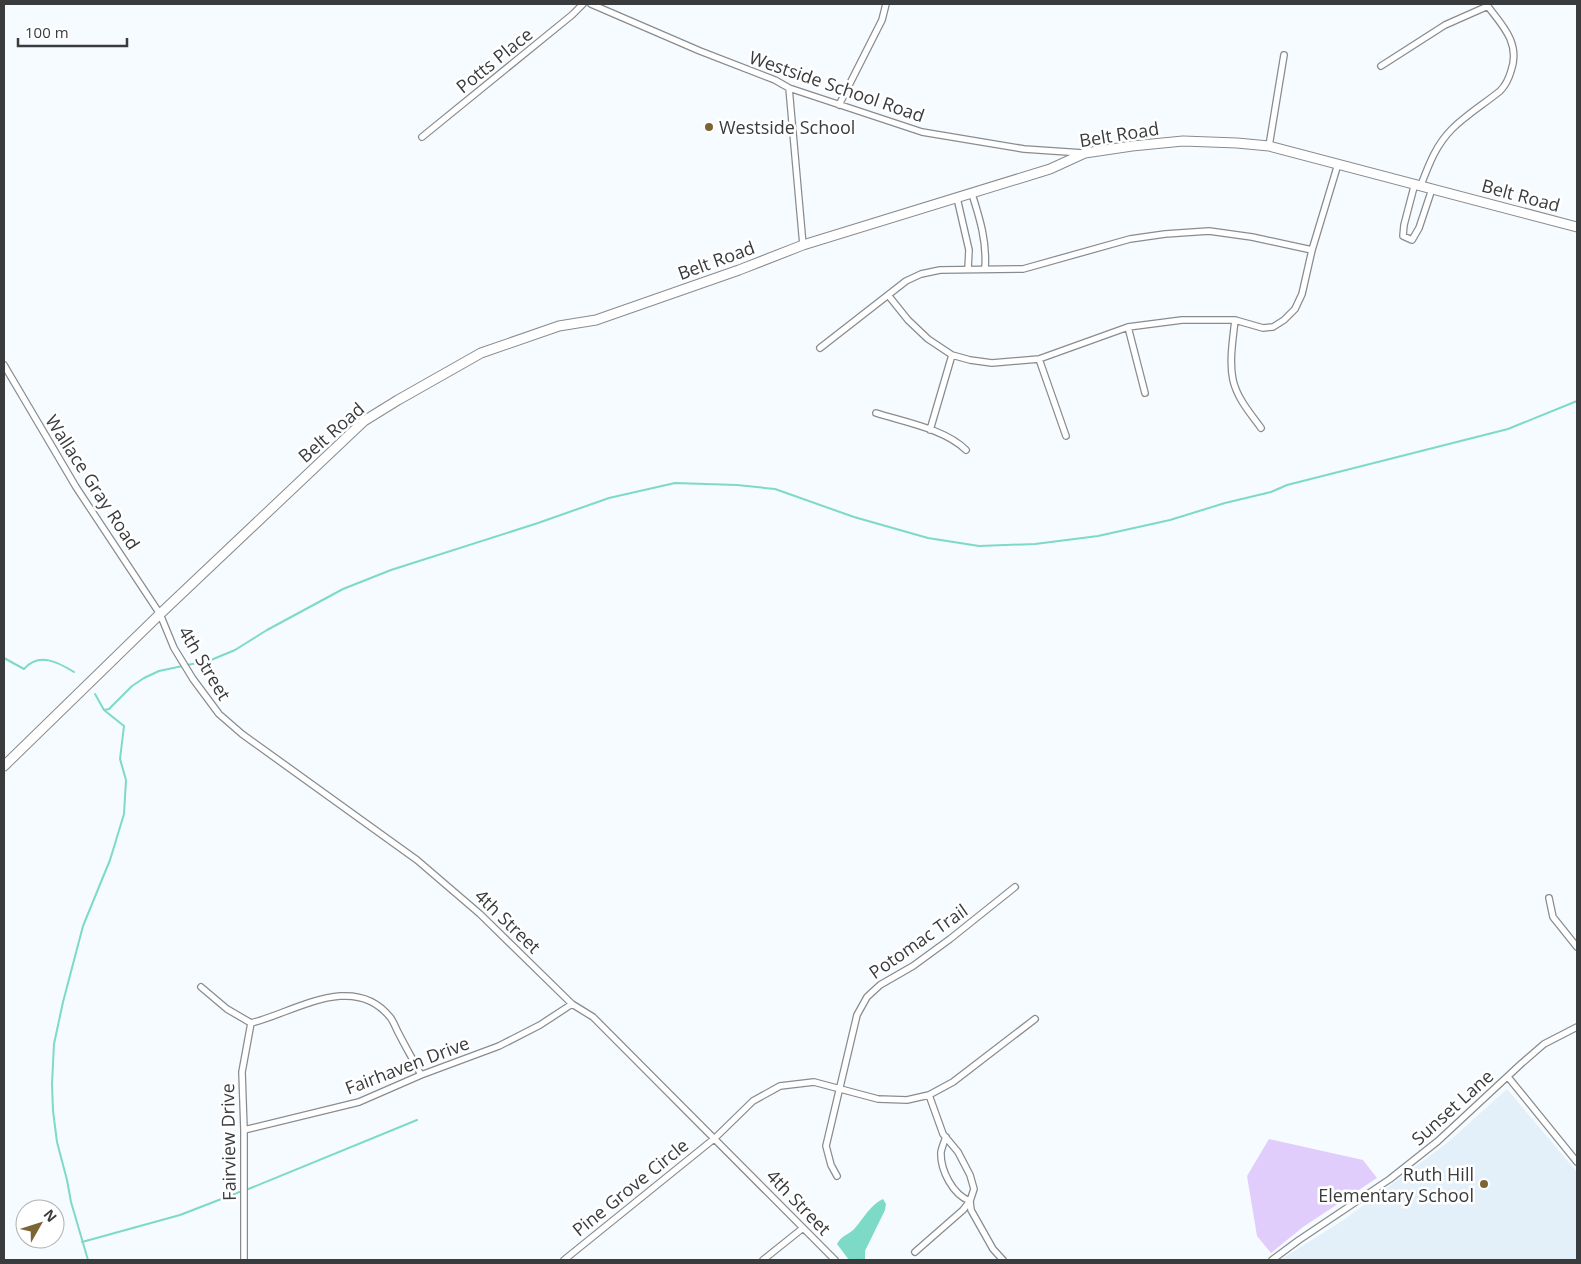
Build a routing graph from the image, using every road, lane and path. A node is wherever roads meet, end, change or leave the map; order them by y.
1 (583, 4) edge
2 (591, 4) edge
3 (886, 4) edge
4 (1487, 5) edge
5 (1284, 55) dead end
6 (1381, 66) dead end
7 (789, 88) junction
8 (839, 105) junction
9 (422, 138) dead end
10 (1269, 146) junction
11 (1085, 153) junction
12 (1338, 164) junction
13 (1418, 184) junction
14 (1432, 189) junction
15 (972, 194) junction
16 (957, 198) junction
17 (1577, 227) edge
18 (803, 245) junction
19 (1312, 250) junction
20 (985, 268) junction
21 (968, 269) junction
22 (888, 295) junction
23 (1235, 320) junction
24 (1128, 327) junction
25 (820, 348) dead end
26 (952, 355) junction
27 (1039, 359) junction
28 (4, 365) edge
29 (1145, 393) dead end
30 (876, 413) dead end
31 (1260, 428) dead end
32 (930, 430) junction
33 (1066, 436) dead end
34 (966, 450) dead end
35 (160, 614) junction
36 (4, 766) edge
37 (1016, 887) dead end
38 (1549, 898) dead end
39 (1577, 947) edge
40 (201, 987) dead end
41 (572, 1004) junction
42 (1036, 1019) dead end
43 (251, 1023) junction
44 (1577, 1027) edge
45 (421, 1075) junction
46 (1508, 1076) junction
47 (840, 1088) junction
48 (929, 1095) junction
49 (244, 1130) junction
50 (946, 1137) junction
51 (715, 1138) junction
52 (1577, 1162) edge
53 (837, 1176) dead end
54 (970, 1201) junction
55 (803, 1228) junction
56 (915, 1252) dead end
57 (244, 1260) edge
58 (564, 1260) edge
59 (763, 1260) edge
60 (835, 1260) edge
61 (1003, 1260) edge
62 (1272, 1260) edge

1 - 9 street, Potts Place
2 - 7 street, Westside School Road
3 - 8 street
4 - 6 street
4 - 13 street
5 - 10 street
7 - 8 street, Westside School Road
7 - 18 street
8 - 11 street, Westside School Road
10 - 11 street, Belt Road
10 - 12 street, Belt Road
11 - 15 street, Belt Road
12 - 13 street, Belt Road
12 - 19 street
13 - 14 street, Belt Road
13 - 14 street
14 - 17 street, Belt Road
15 - 16 street, Belt Road
15 - 20 street
16 - 18 street, Belt Road
16 - 21 street
18 - 35 street, Belt Road
19 - 20 street
19 - 23 street
20 - 21 street
21 - 22 street
22 - 25 street
22 - 26 street
23 - 24 street
23 - 31 street
24 - 27 street
24 - 29 street
26 - 27 street
26 - 32 street
27 - 33 street
28 - 35 street, Wallace Gray Road
30 - 32 street
32 - 34 street
35 - 36 street, Belt Road
35 - 41 street, 4th Street
37 - 47 street, Potomac Trail
38 - 39 street
40 - 43 street
41 - 45 street, Fairhaven Drive
41 - 51 street, 4th Street
42 - 48 street, Pine Grove Circle
43 - 45 street
43 - 49 street, Fairview Drive
44 - 46 street, Sunset Lane
45 - 49 street, Fairhaven Drive
46 - 52 street
46 - 62 street, Sunset Lane
47 - 48 street, Pine Grove Circle
47 - 51 street, Pine Grove Circle
47 - 53 street, Potomac Trail
48 - 50 street
49 - 57 street, Fairview Drive
50 - 54 street
50 - 54 street
51 - 55 street, 4th Street
51 - 58 street, Pine Grove Circle
54 - 56 street
54 - 61 street
55 - 59 street
55 - 60 street, 4th Street

